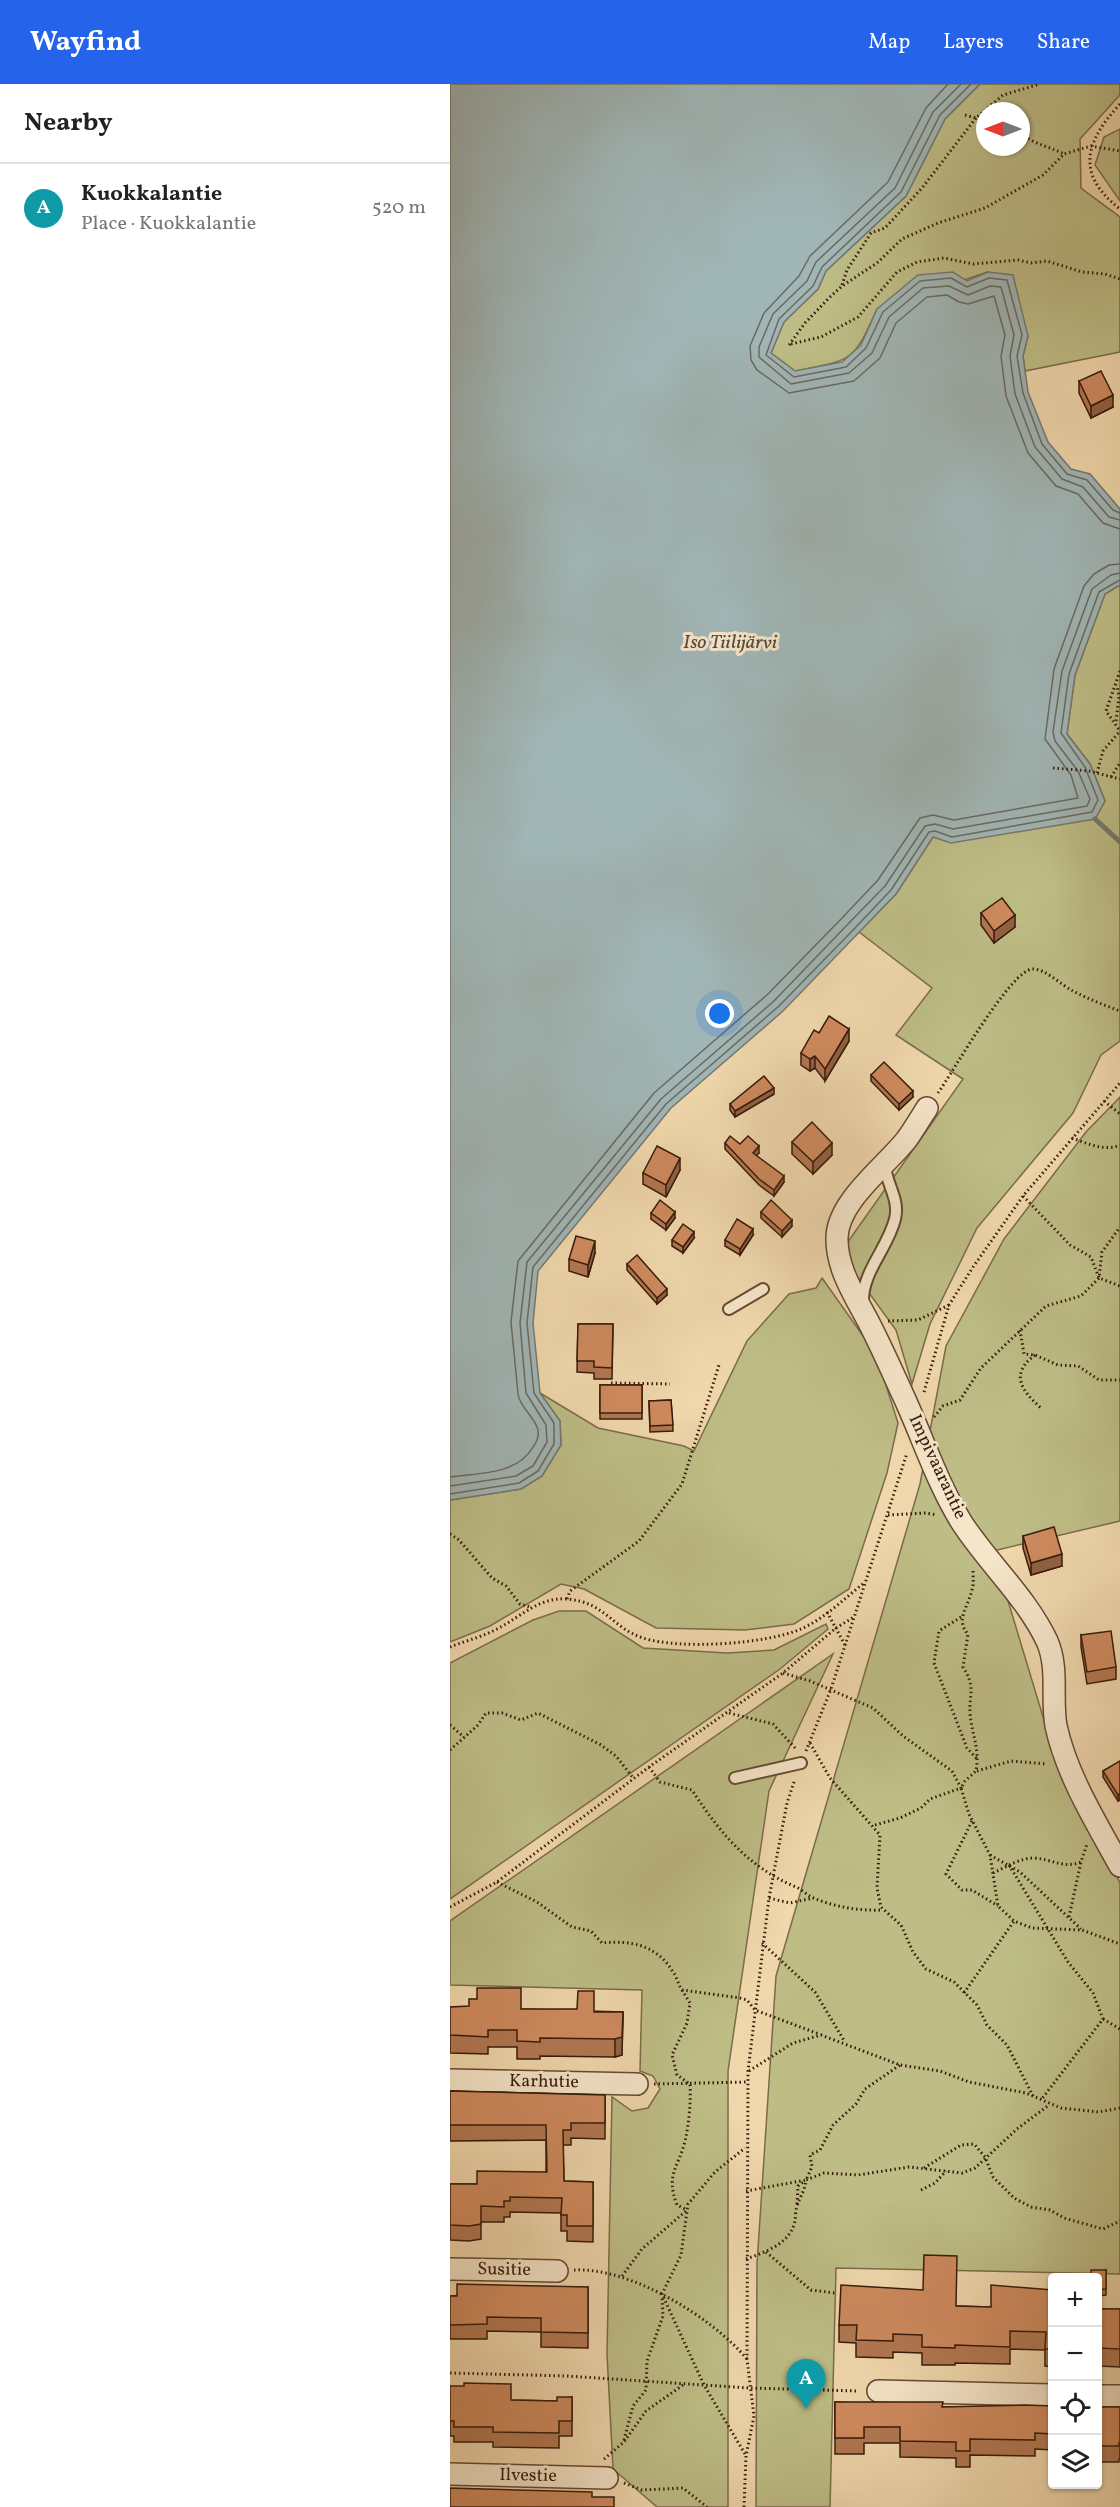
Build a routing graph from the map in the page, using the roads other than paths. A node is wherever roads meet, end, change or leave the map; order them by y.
1 (927, 1108) road end
2 (885, 1165) junction
3 (763, 1289) dead end
4 (729, 1309) dead end
5 (866, 1317) junction
6 (801, 1763) dead end
7 (735, 1778) dead end
8 (1120, 1866) edge
9 (450, 2080) edge
10 (637, 2084) road end
11 (450, 2269) edge
12 (557, 2271) road end
13 (878, 2391) road end
14 (1048, 2395) edge
15 (1102, 2396) edge
16 (1120, 2396) edge
17 (450, 2474) edge
18 (607, 2478) road end

1 - 2 street, Impivaarantie
2 - 5 lane
2 - 5 street, Impivaarantie
3 - 4 lane
5 - 8 street, Impivaarantie
6 - 7 lane
9 - 10 street, Karhutie
11 - 12 street, Susitie
13 - 14 street
15 - 16 street
17 - 18 street, Ilvestie

